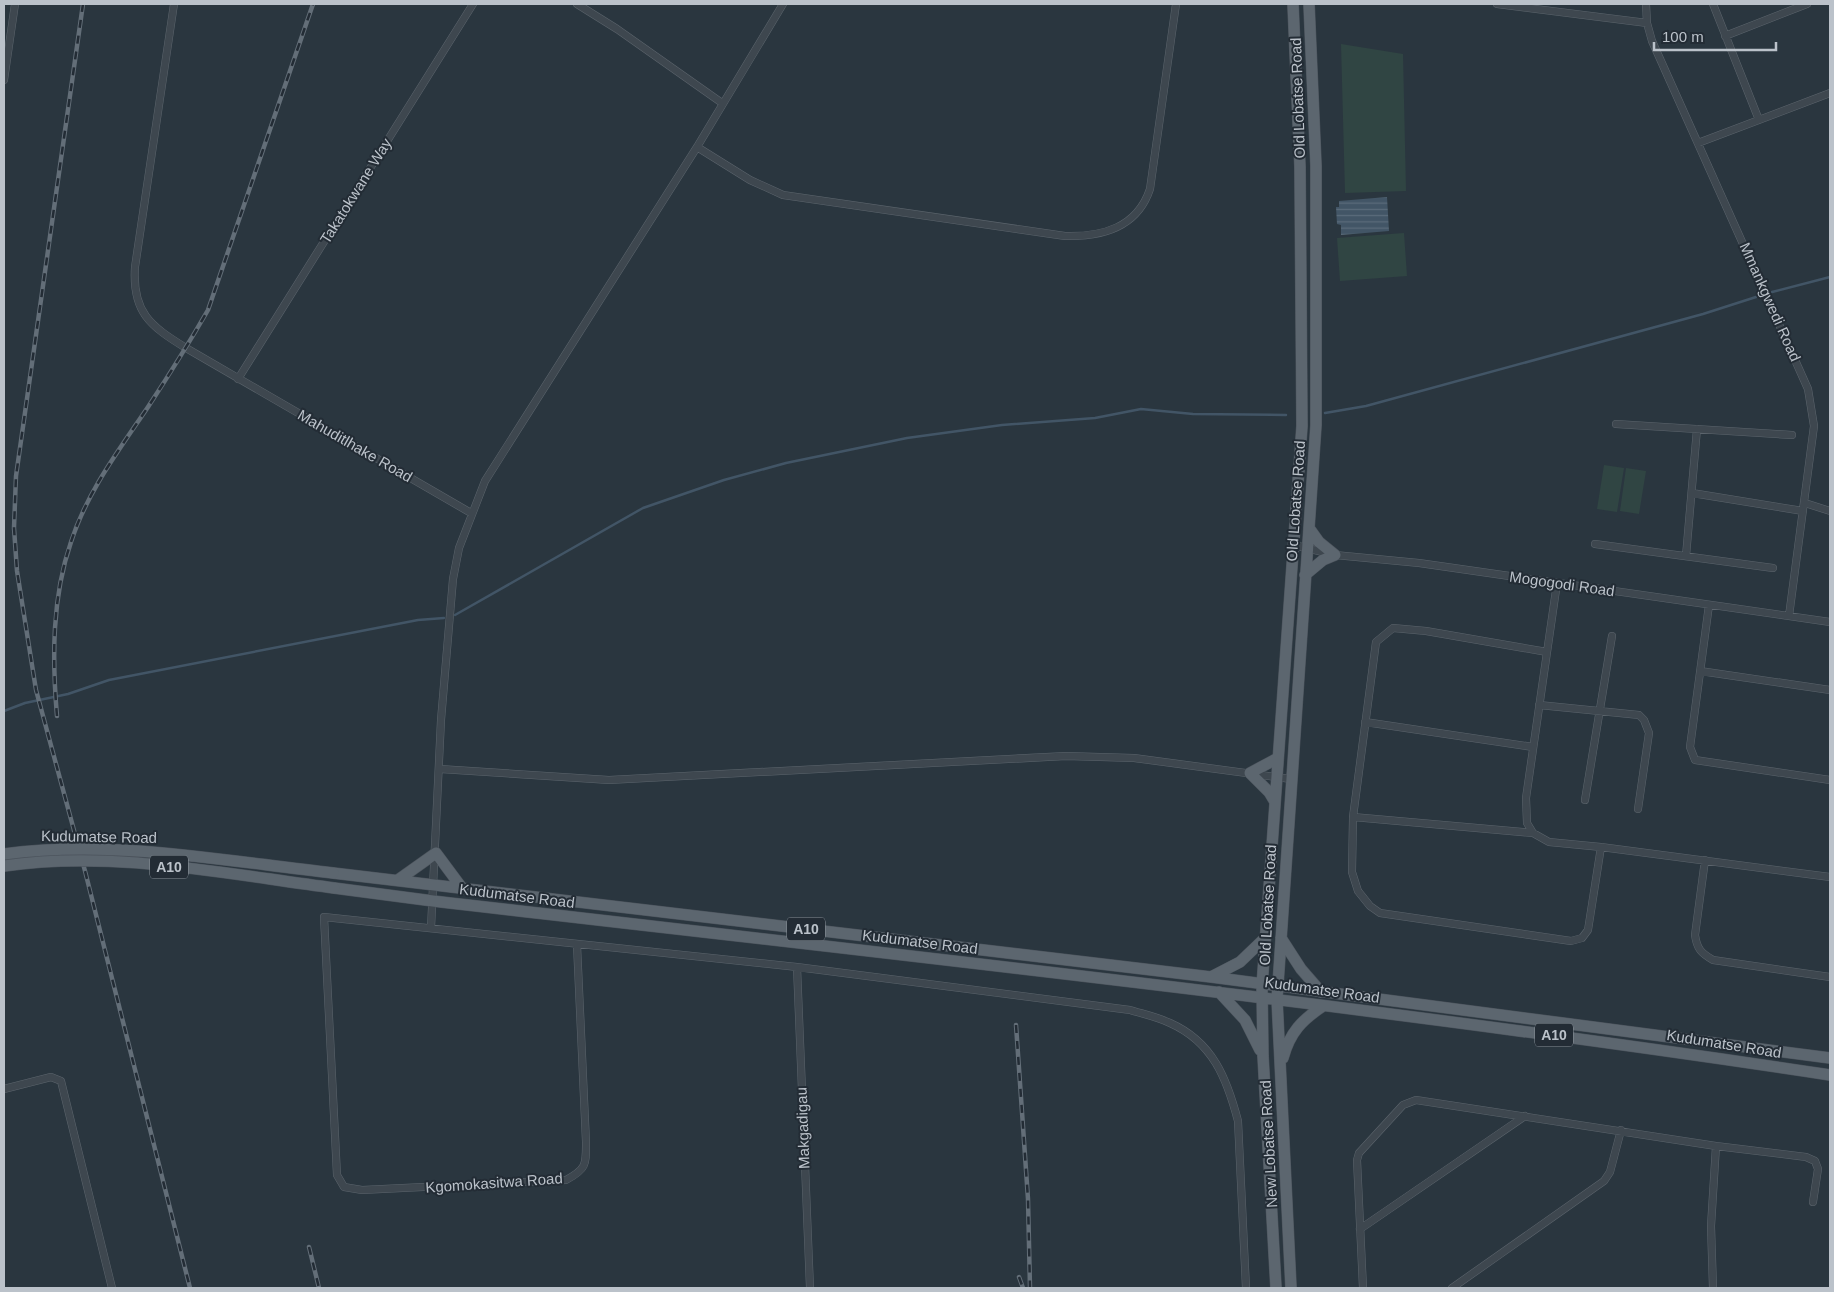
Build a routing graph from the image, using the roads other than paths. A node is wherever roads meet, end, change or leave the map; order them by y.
1 (15, 4) edge
2 (174, 4) edge
3 (473, 4) edge
4 (577, 4) edge
5 (783, 4) edge
6 (1176, 4) edge
7 (1496, 4) edge
8 (1646, 4) edge
9 (1713, 4) edge
10 (1807, 4) edge
11 (1293, 5) edge
12 (1308, 5) edge
13 (1795, 6) edge
14 (1647, 23) junction
15 (1725, 36) junction
16 (4, 80) edge
17 (1830, 93) edge
18 (722, 103) junction
19 (1758, 120) junction
20 (1698, 143) junction
21 (697, 146) junction
22 (238, 379) junction
23 (1616, 424) dead end
24 (1697, 429) junction
25 (1792, 435) dead end
26 (1692, 494) junction
27 (1805, 503) junction
28 (1803, 511) junction
29 (1830, 511) edge
30 (471, 513) junction
31 (1309, 528) junction
32 (1595, 544) dead end
33 (1294, 545) junction
34 (1308, 547) junction
35 (1335, 555) junction
36 (1686, 556) junction
37 (1773, 568) dead end
38 (1305, 575) junction
39 (1557, 583) junction
40 (1709, 605) junction
41 (1789, 616) junction
42 (1830, 622) edge
43 (1612, 636) dead end
44 (1547, 652) junction
45 (1700, 671) junction
46 (1830, 690) edge
47 (1540, 706) junction
48 (1600, 711) junction
49 (1365, 722) junction
50 (1533, 747) junction
51 (1278, 758) junction
52 (440, 769) junction
53 (1250, 773) junction
54 (1277, 777) junction
55 (1291, 780) junction
56 (1830, 780) edge
57 (1586, 800) dead end
58 (1275, 802) junction
59 (1638, 810) dead end
60 (1353, 817) junction
61 (1532, 833) junction
62 (1601, 847) junction
63 (436, 853) junction
64 (4, 854) edge
65 (1705, 860) junction
66 (4, 866) edge
67 (1830, 877) edge
68 (398, 880) junction
69 (434, 884) junction
70 (462, 888) junction
71 (433, 901) junction
72 (431, 928) junction
73 (1281, 938) junction
74 (1264, 939) junction
75 (577, 945) junction
76 (797, 967) junction
77 (1211, 977) junction
78 (1830, 977) edge
79 (1278, 986) junction
80 (1262, 991) junction
81 (1219, 992) junction
82 (1321, 992) junction
83 (1277, 999) junction
84 (1323, 1006) junction
85 (1263, 1056) junction
86 (1830, 1058) edge
87 (1281, 1066) junction
88 (1830, 1075) edge
89 (4, 1089) edge
90 (1525, 1116) junction
91 (1621, 1130) junction
92 (1716, 1146) junction
93 (1813, 1202) dead end
94 (1360, 1229) junction
95 (112, 1288) edge
96 (810, 1288) edge
97 (1246, 1288) edge
98 (1276, 1288) edge
99 (1291, 1288) edge
100 (1362, 1288) edge
101 (1452, 1288) edge
102 (1713, 1288) edge

1 - 16 street
2 - 22 street, Mahuditlhake Road
3 - 22 street, Takatokwane Way
4 - 18 street
5 - 18 street
6 - 21 street
7 - 14 street
8 - 14 street, Mmankgwedi Road
9 - 15 street
10 - 13 street
11 - 33 main road, Old Lobatse Road
12 - 31 main road, Old Lobatse Road
13 - 15 street
14 - 20 street, Mmankgwedi Road
15 - 19 street
17 - 19 street
18 - 21 street
19 - 20 street
20 - 27 street, Mmankgwedi Road
21 - 30 street
22 - 30 street, Mahuditlhake Road
23 - 24 street
24 - 25 street
24 - 26 street
26 - 28 street
26 - 36 street
27 - 28 street, Mmankgwedi Road
27 - 29 street
28 - 41 street, Mmankgwedi Road
30 - 52 street
31 - 34 main road, Old Lobatse Road
31 - 35 main road
32 - 36 street
33 - 34 street, Mogogodi Road
33 - 51 main road, Old Lobatse Road
34 - 35 street, Mogogodi Road
34 - 38 main road, Old Lobatse Road
35 - 38 main road
35 - 39 street, Mogogodi Road
36 - 37 street
38 - 55 main road, Old Lobatse Road
39 - 40 street, Mogogodi Road
39 - 44 street
40 - 41 street, Mogogodi Road
40 - 45 street
41 - 42 street, Mogogodi Road
43 - 48 street
44 - 47 street
44 - 49 street
45 - 46 street
45 - 56 street
47 - 48 street
47 - 50 street
48 - 57 street
48 - 59 street
49 - 50 street
49 - 60 street
50 - 61 street
51 - 53 main road
51 - 54 main road, Old Lobatse Road
52 - 53 street
52 - 63 street
53 - 54 street
53 - 58 main road
54 - 55 street
54 - 58 main road, Old Lobatse Road
55 - 73 main road, Old Lobatse Road
58 - 74 main road, Old Lobatse Road
60 - 61 street
60 - 62 street
61 - 62 street
62 - 65 street
63 - 68 main road
63 - 69 street
63 - 70 main road
64 - 68 main road, Kudumatse Road / A10, bridge
65 - 67 street
65 - 78 street
66 - 71 main road, Kudumatse Road / A10, bridge
68 - 69 main road, Kudumatse Road / A10
69 - 70 main road, Kudumatse Road / A10
69 - 71 street
70 - 77 main road, Kudumatse Road / A10
71 - 72 street
71 - 81 main road, Kudumatse Road / A10
72 - 75 street, Kgomokasitwa Road
72 - 75 street, Kgomokasitwa Road
73 - 79 main road, Old Lobatse Road
73 - 82 main road
74 - 77 main road
74 - 80 main road, Old Lobatse Road
75 - 76 street
76 - 96 street, Makgadigau
76 - 97 street
77 - 80 main road, Kudumatse Road / A10
79 - 80 main road, Kudumatse Road / A10
79 - 82 main road, Kudumatse Road / A10
79 - 83 main road, Old Lobatse Road
80 - 81 main road, Kudumatse Road / A10
80 - 83 main road, Kudumatse Road / A10
80 - 85 main road, Old Lobatse Road
81 - 85 main road
82 - 86 main road, Kudumatse Road / A10
83 - 84 main road, Kudumatse Road / A10
83 - 87 main road, New Lobatse Road
84 - 87 main road
84 - 88 main road, Kudumatse Road / A10
85 - 98 main road, Old Lobatse Road
87 - 99 main road, New Lobatse Road
89 - 95 street
90 - 91 street
90 - 94 street
90 - 94 street
91 - 92 street
91 - 101 street
92 - 93 street
92 - 102 street
94 - 100 street

